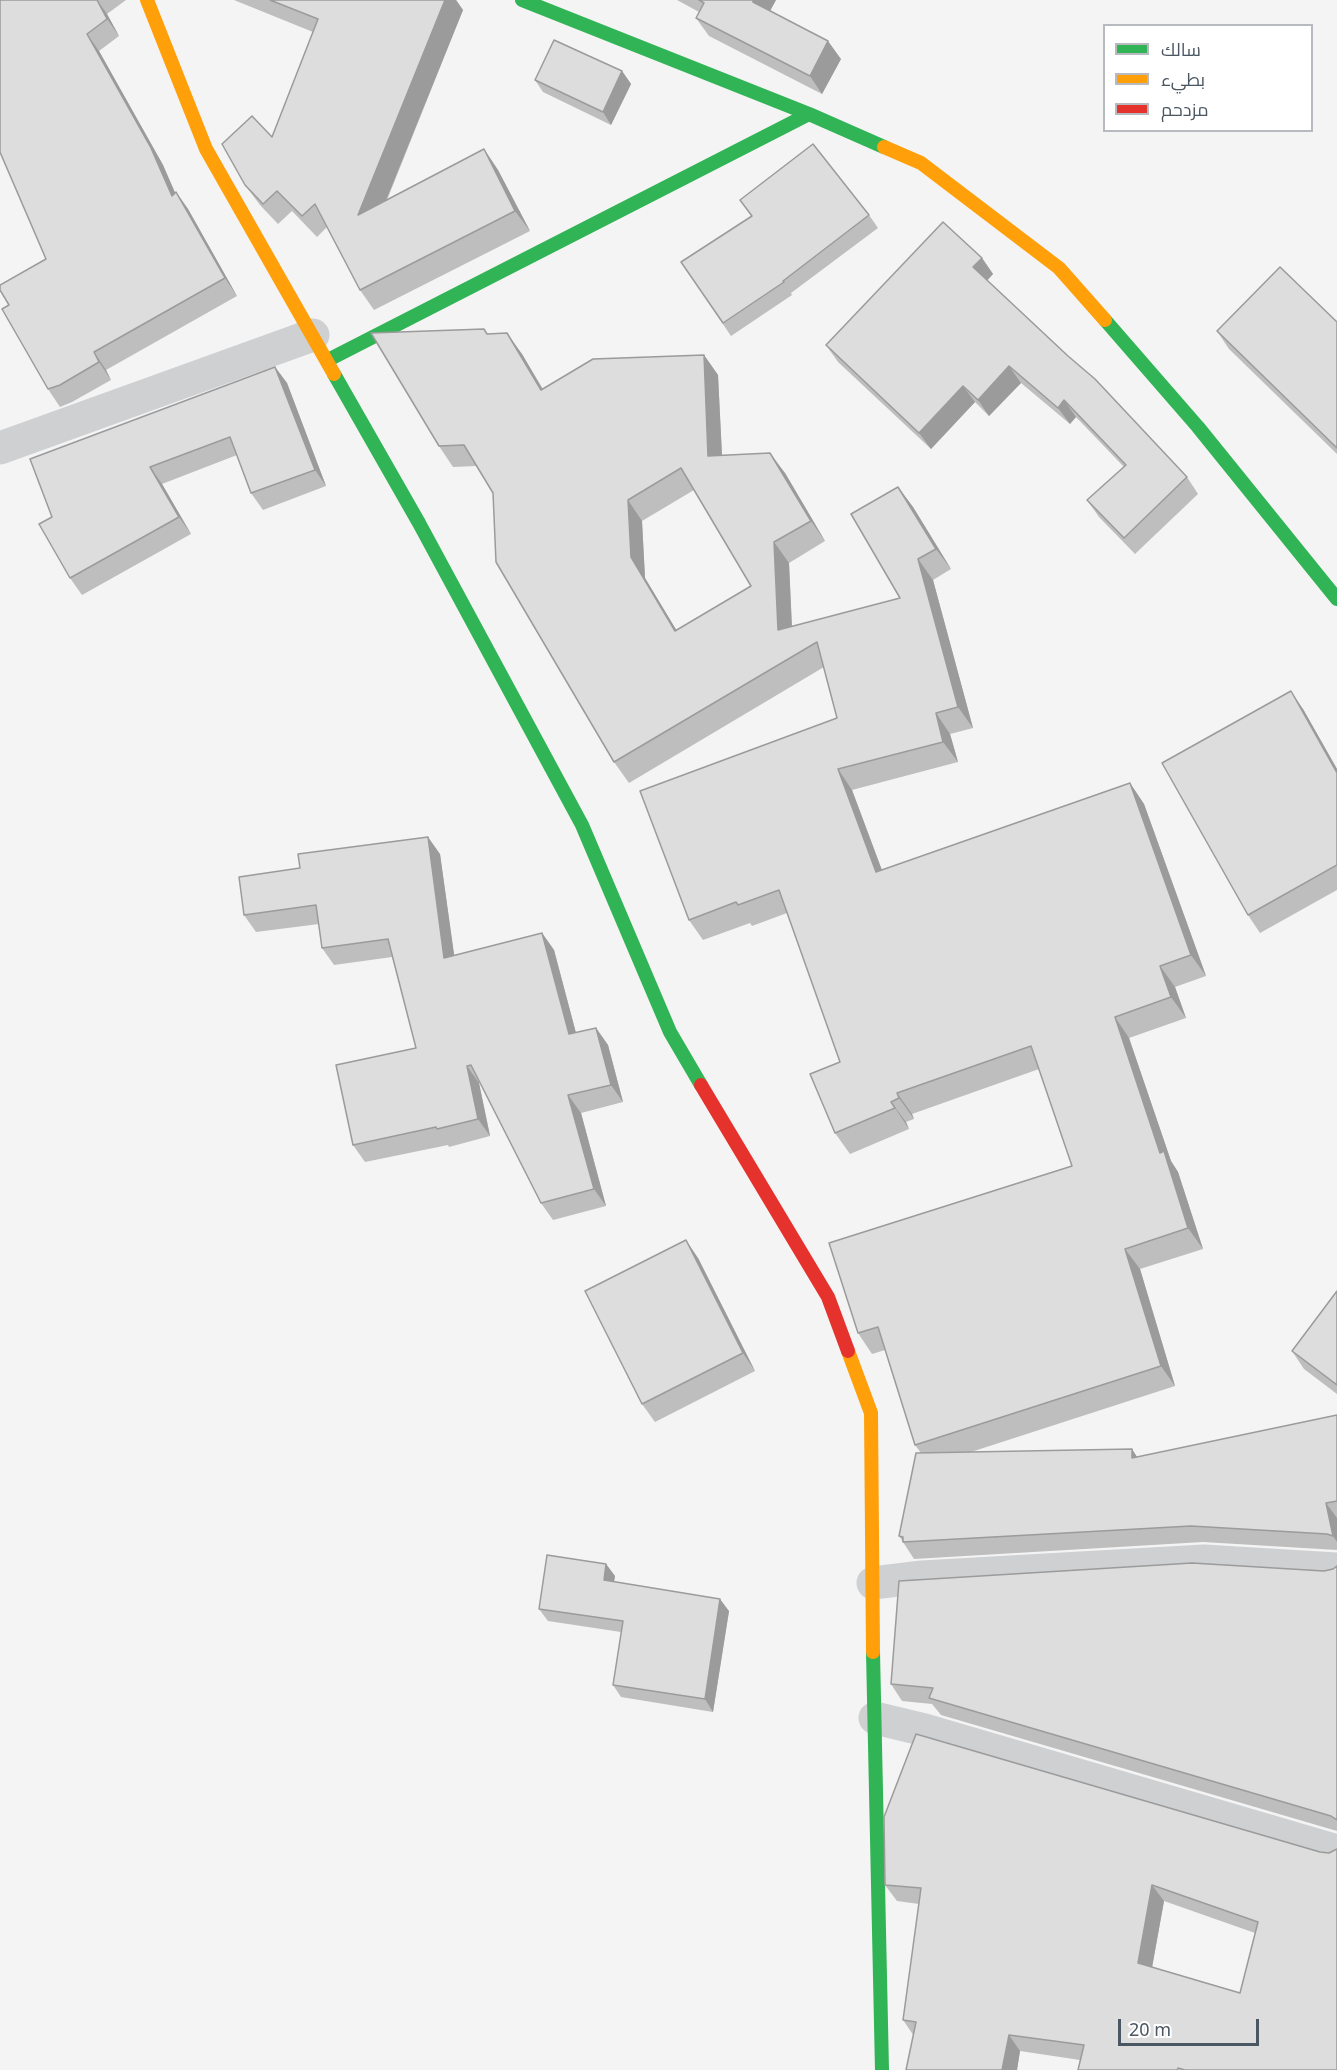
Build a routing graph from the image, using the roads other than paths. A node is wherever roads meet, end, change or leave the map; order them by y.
1 (147, 0) edge
2 (522, 0) edge
3 (809, 114) junction
4 (320, 347) junction
5 (0, 448) edge
6 (1337, 599) edge
7 (1337, 1569) edge
8 (873, 1582) junction
9 (875, 1718) junction
10 (1337, 1851) edge
11 (882, 2070) edge

1 - 4 main road
2 - 3 main road
3 - 4 main road
3 - 6 main road
4 - 5 street
4 - 8 main road
7 - 8 street
8 - 9 main road
9 - 10 street
9 - 11 main road

